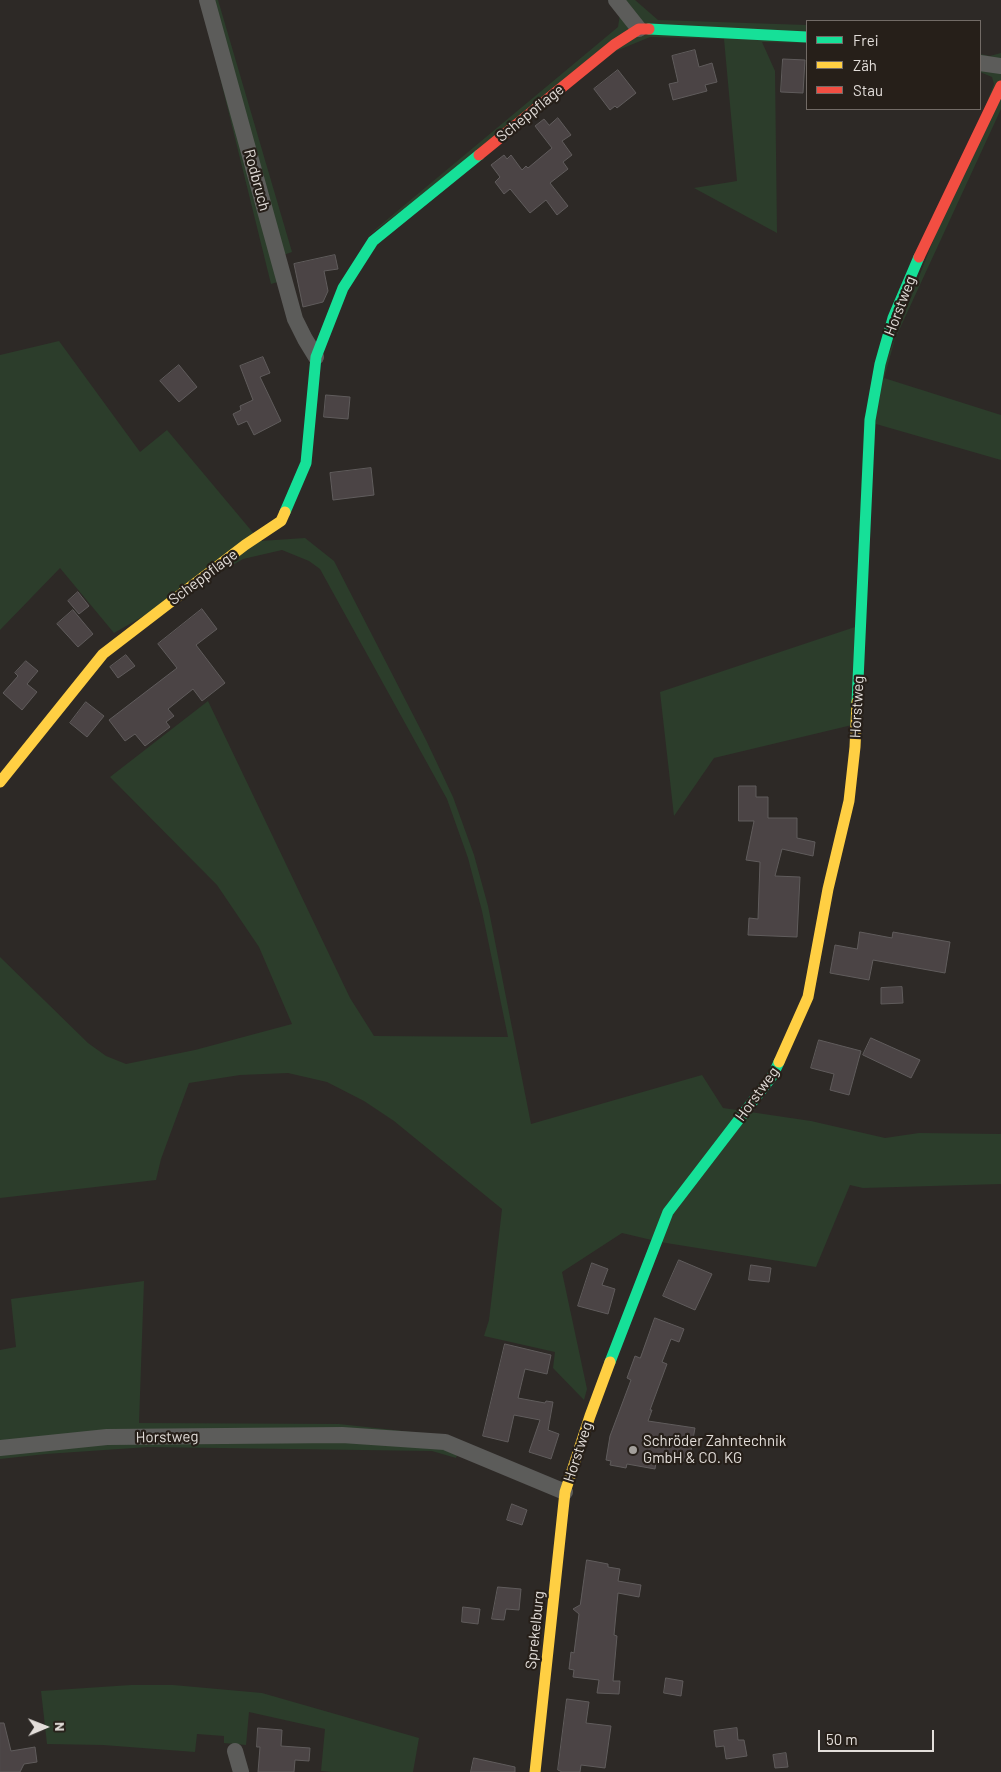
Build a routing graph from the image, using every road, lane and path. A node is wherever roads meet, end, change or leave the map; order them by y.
1 (207, 0) edge
2 (616, 0) edge
3 (639, 29) junction
4 (806, 37) edge
5 (981, 62) edge
6 (1001, 66) edge
7 (1001, 86) edge
8 (325, 332) junction
9 (304, 336) junction
10 (316, 357) junction
11 (0, 782) edge
12 (0, 1448) edge
13 (565, 1492) junction
14 (235, 1751) dead end
15 (241, 1772) edge
16 (535, 1772) edge

1 - 9 street, Rodbruch
2 - 3 street
3 - 4 street
3 - 8 street, Scheppflage
5 - 6 street
7 - 13 street, Horstweg
8 - 9 street
8 - 10 street, Scheppflage
9 - 10 street, Rodbruch
10 - 11 street, Scheppflage
12 - 13 street, Horstweg
13 - 16 street, Sprekelburg
14 - 15 street

